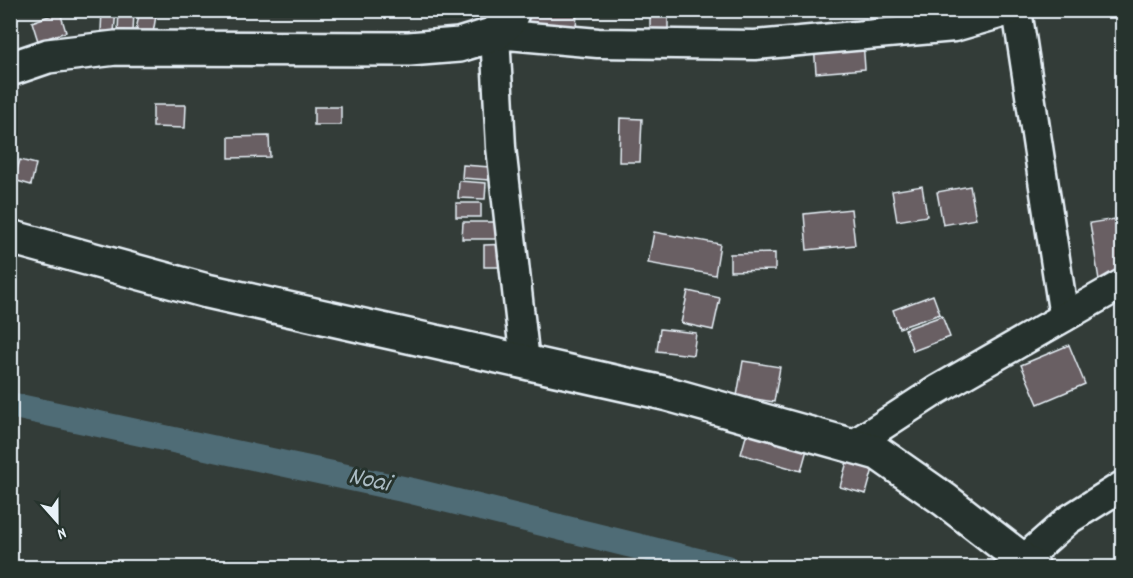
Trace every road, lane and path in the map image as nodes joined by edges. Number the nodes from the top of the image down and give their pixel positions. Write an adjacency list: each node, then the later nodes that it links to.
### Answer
1 (1015, 10): 2 (street); 6 (street)
2 (504, 22): 3 (street); 7 (street)
3 (10, 69)
4 (10, 237): 7 (street)
5 (1122, 284): 6 (street)
6 (1064, 317): 8 (street)
7 (525, 362): 8 (street)
8 (851, 446): 10 (street)
9 (1122, 486): 10 (street)
10 (1023, 565)

